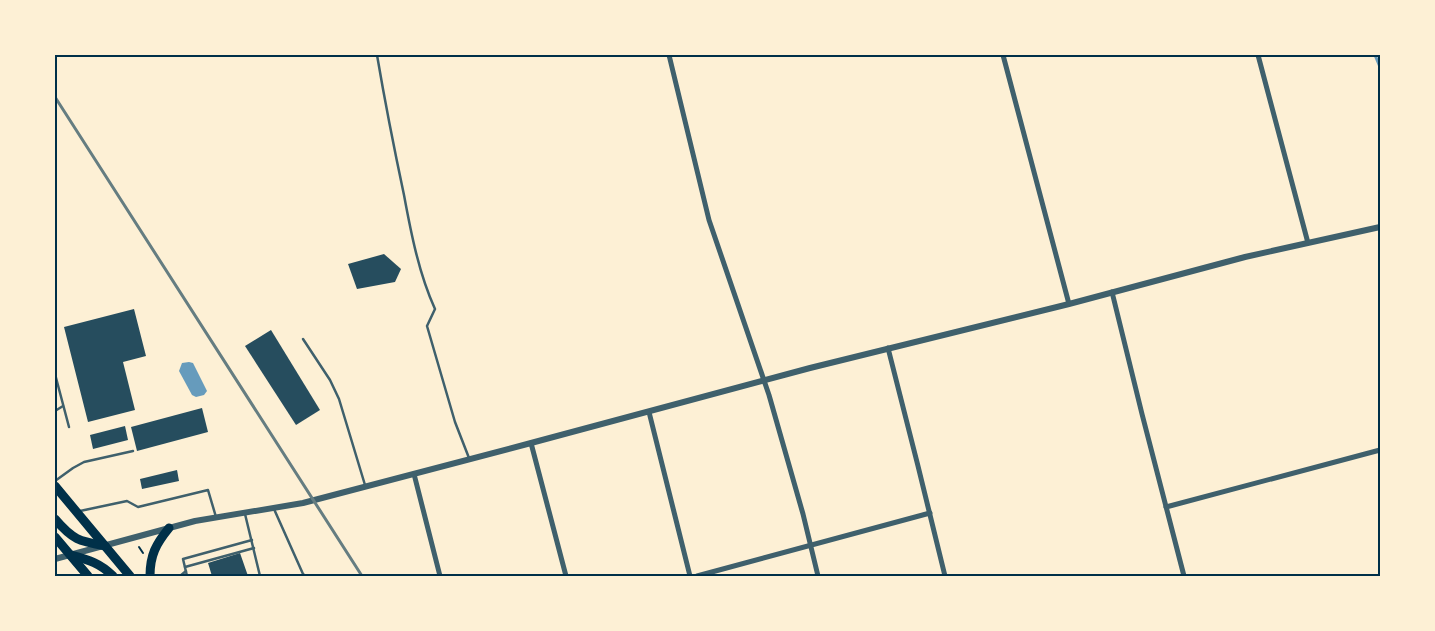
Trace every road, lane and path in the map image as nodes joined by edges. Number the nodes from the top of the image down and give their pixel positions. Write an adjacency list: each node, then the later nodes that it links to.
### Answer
1 (377, 55): 20 (lane)
2 (669, 55): 12 (street)
3 (1003, 55): 8 (street)
4 (1258, 55): 6 (street)
5 (1380, 227): 6 (street)
6 (1308, 243): 7 (street)
7 (1112, 292): 8 (street); 25 (street)
8 (1069, 304): 10 (street)
9 (303, 339): 24 (lane)
10 (888, 348): 12 (street); 29 (street)
11 (55, 374): 13 (lane)
12 (764, 380): 15 (street); 36 (street)
13 (63, 406): 14 (lane); 16 (lane)
14 (55, 411)
15 (649, 412): 17 (street); 53 (street)
16 (69, 427)
17 (531, 443): 20 (street); 52 (street)
18 (1380, 450): 25 (street)
19 (133, 451): 22 (lane)
20 (469, 460): 21 (street)
21 (414, 474): 24 (street); 51 (street)
22 (55, 482)
23 (55, 486): 27 (highway)
24 (366, 487): 26 (street)
25 (1166, 507): 57 (street)
26 (274, 508): 28 (street); 43 (lane)
27 (76, 512): 30 (lane); 35 (highway)
28 (245, 513): 30 (street); 34 (lane)
29 (930, 513): 36 (street); 56 (street)
30 (216, 517): 32 (street)
31 (55, 519): 35 (highway)
32 (169, 528): 35 (street); 47 (highway)
33 (55, 537): 39 (highway)
34 (252, 540): 38 (lane); 42 (lane)
35 (105, 546): 39 (street); 46 (highway)
36 (810, 546): 54 (street); 55 (street)
37 (139, 547): 40 (path)
38 (254, 548): 42 (lane); 50 (lane)
39 (71, 555): 41 (street); 44 (highway); 45 (highway)
40 (138, 556)
41 (55, 559)
42 (185, 569): 48 (lane); 49 (lane)
43 (304, 575)
44 (88, 576)
45 (113, 576)
46 (130, 576)
47 (150, 576)
48 (180, 576)
49 (187, 576)
50 (260, 576)
51 (440, 576)
52 (566, 576)
53 (690, 576)
54 (697, 576)
55 (818, 576)
56 (945, 576)
57 (1184, 576)

